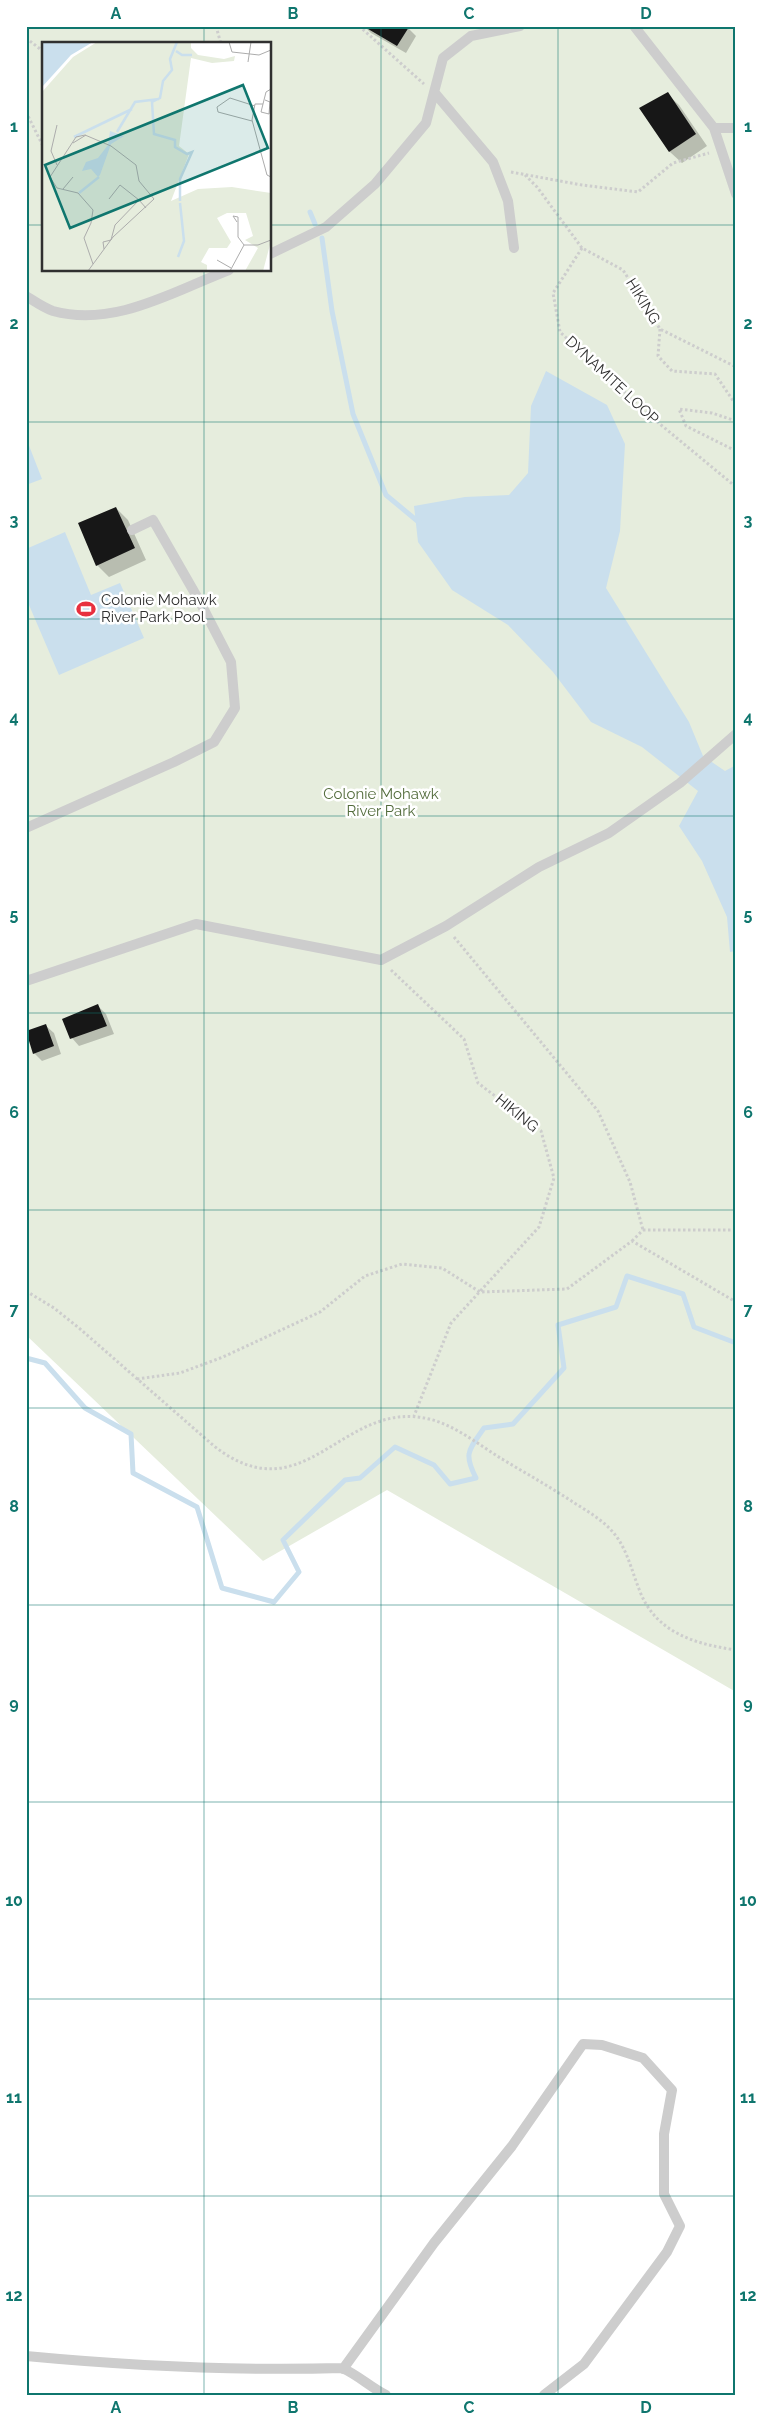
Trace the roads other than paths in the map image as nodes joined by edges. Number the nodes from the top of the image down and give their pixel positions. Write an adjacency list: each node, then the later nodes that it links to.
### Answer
1 (520, 26): 3 (lane)
2 (634, 26): 4 (lane)
3 (434, 92): 7 (lane); 8 (lane)
4 (714, 128): 5 (lane); 6 (lane)
5 (736, 128)
6 (736, 194)
7 (514, 248)
8 (271, 254)
9 (226, 271): 10 (lane)
10 (26, 296)
11 (132, 530): 13 (lane)
12 (736, 734): 14 (lane)
13 (26, 828)
14 (26, 981)
15 (26, 2356): 16 (lane)
16 (343, 2369): 17 (lane); 18 (lane)
17 (386, 2395)
18 (544, 2395)

